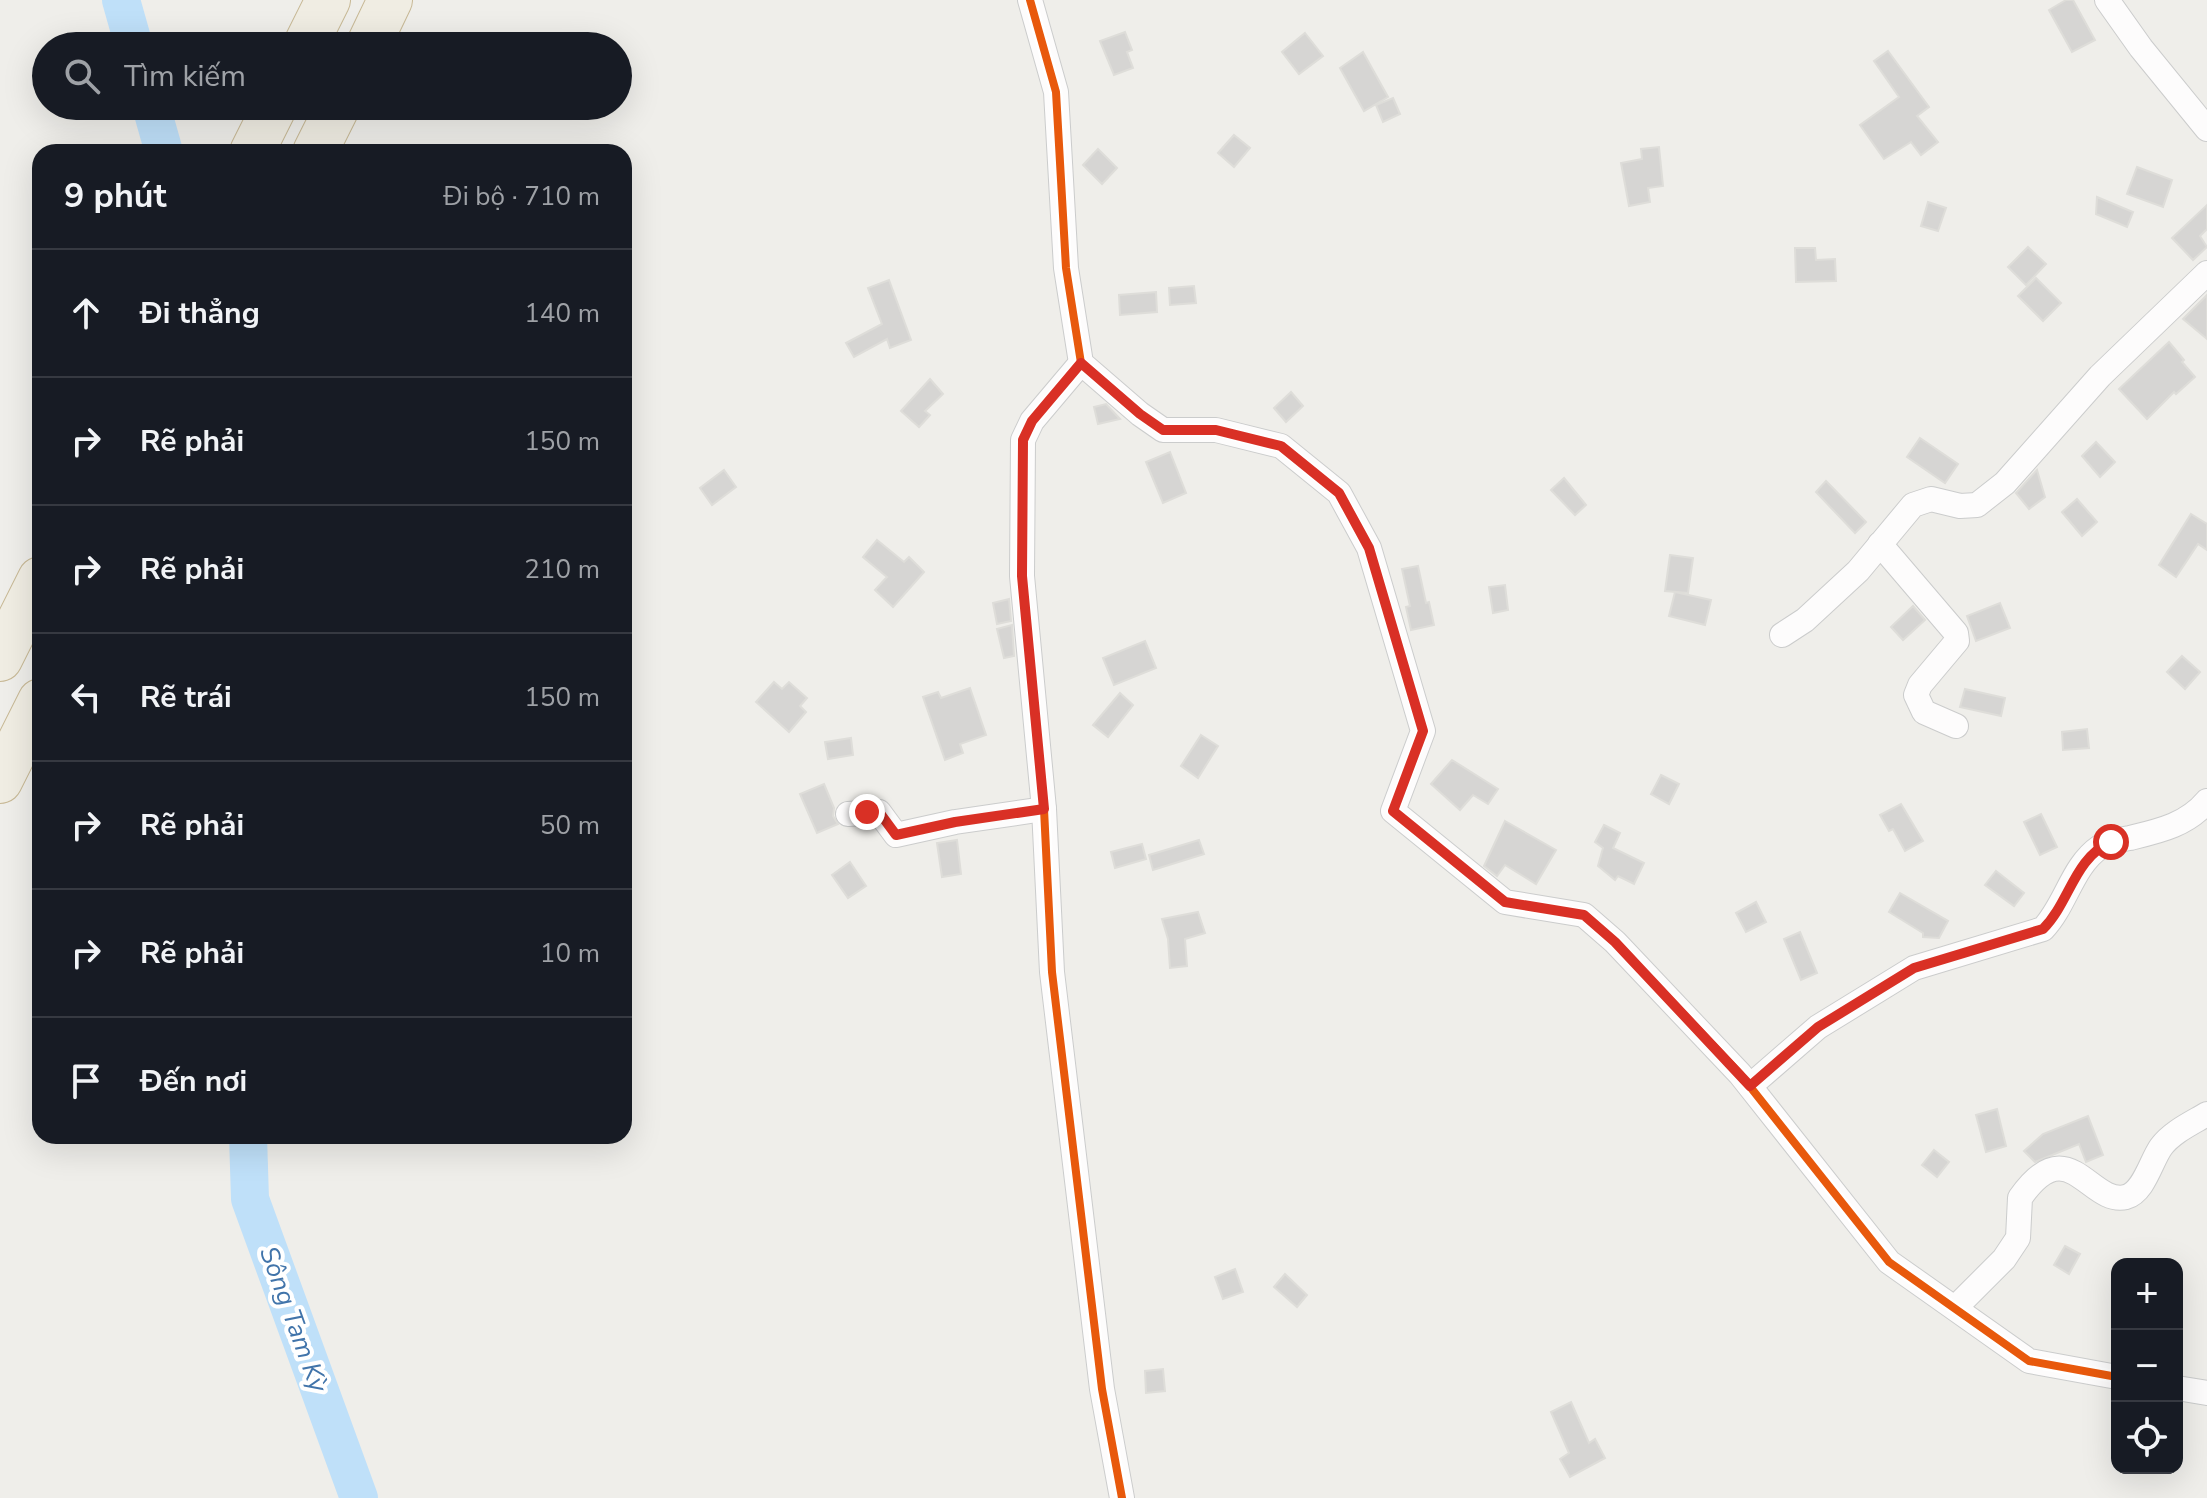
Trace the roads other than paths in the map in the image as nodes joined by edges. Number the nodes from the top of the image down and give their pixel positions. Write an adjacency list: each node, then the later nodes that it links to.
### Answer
1 (328, 0): 5 (highway)
2 (390, 0): 6 (highway)
3 (1030, 0): 13 (street)
4 (2107, 0): 9 (street)
5 (312, 32)
6 (375, 32)
7 (268, 120): 10 (highway)
8 (331, 120): 11 (highway)
9 (2207, 129)
10 (256, 144)
11 (319, 144)
12 (2207, 273): 14 (street)
13 (1081, 363): 22 (street); 24 (street)
14 (1880, 544): 16 (street); 19 (street)
15 (32, 595): 17 (highway)
16 (1782, 635)
17 (0, 659)
18 (32, 717): 20 (highway)
19 (1956, 726)
20 (0, 781)
21 (2207, 801): 24 (street)
22 (1044, 809): 23 (street); 30 (street)
23 (848, 814)
24 (1750, 1086): 26 (street)
25 (2207, 1114): 26 (street)
26 (1955, 1308): 27 (street)
27 (2111, 1376)
28 (2183, 1389): 29 (street)
29 (2207, 1393)
30 (1122, 1498)

